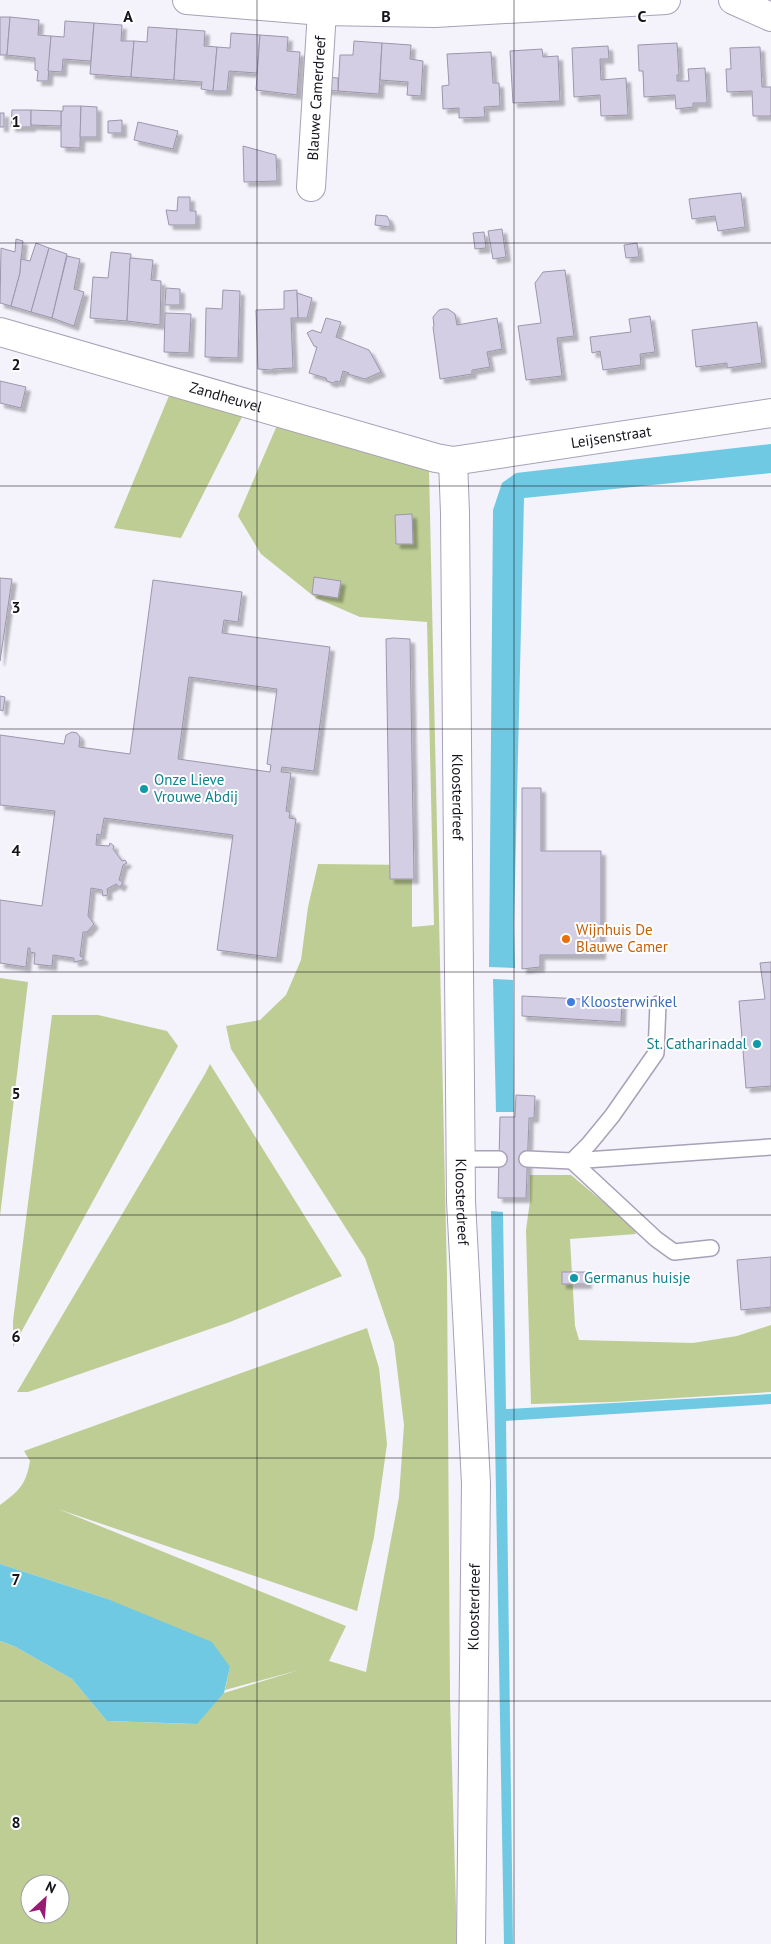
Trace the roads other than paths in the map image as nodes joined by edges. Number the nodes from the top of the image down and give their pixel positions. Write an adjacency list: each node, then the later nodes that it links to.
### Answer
1 (187, 0): 6 (street)
2 (651, 0): 3 (street); 5 (street)
3 (666, 0)
4 (733, 0): 7 (street)
5 (397, 6): 6 (street)
6 (322, 11): 8 (street, Blauwe Camerdreef)
7 (771, 17)
8 (311, 187)
9 (0, 332): 11 (street, Zandheuvel)
10 (771, 413): 11 (street, Leijsenstraat)
11 (453, 461): 14 (street, Kloosterdreef)
12 (658, 1004): 17 (lane)
13 (771, 1147): 17 (lane)
14 (460, 1159): 15 (lane); 19 (street, Kloosterdreef)
15 (499, 1159)
16 (527, 1159): 17 (lane)
17 (572, 1161): 18 (lane)
18 (711, 1248)
19 (471, 1944)

